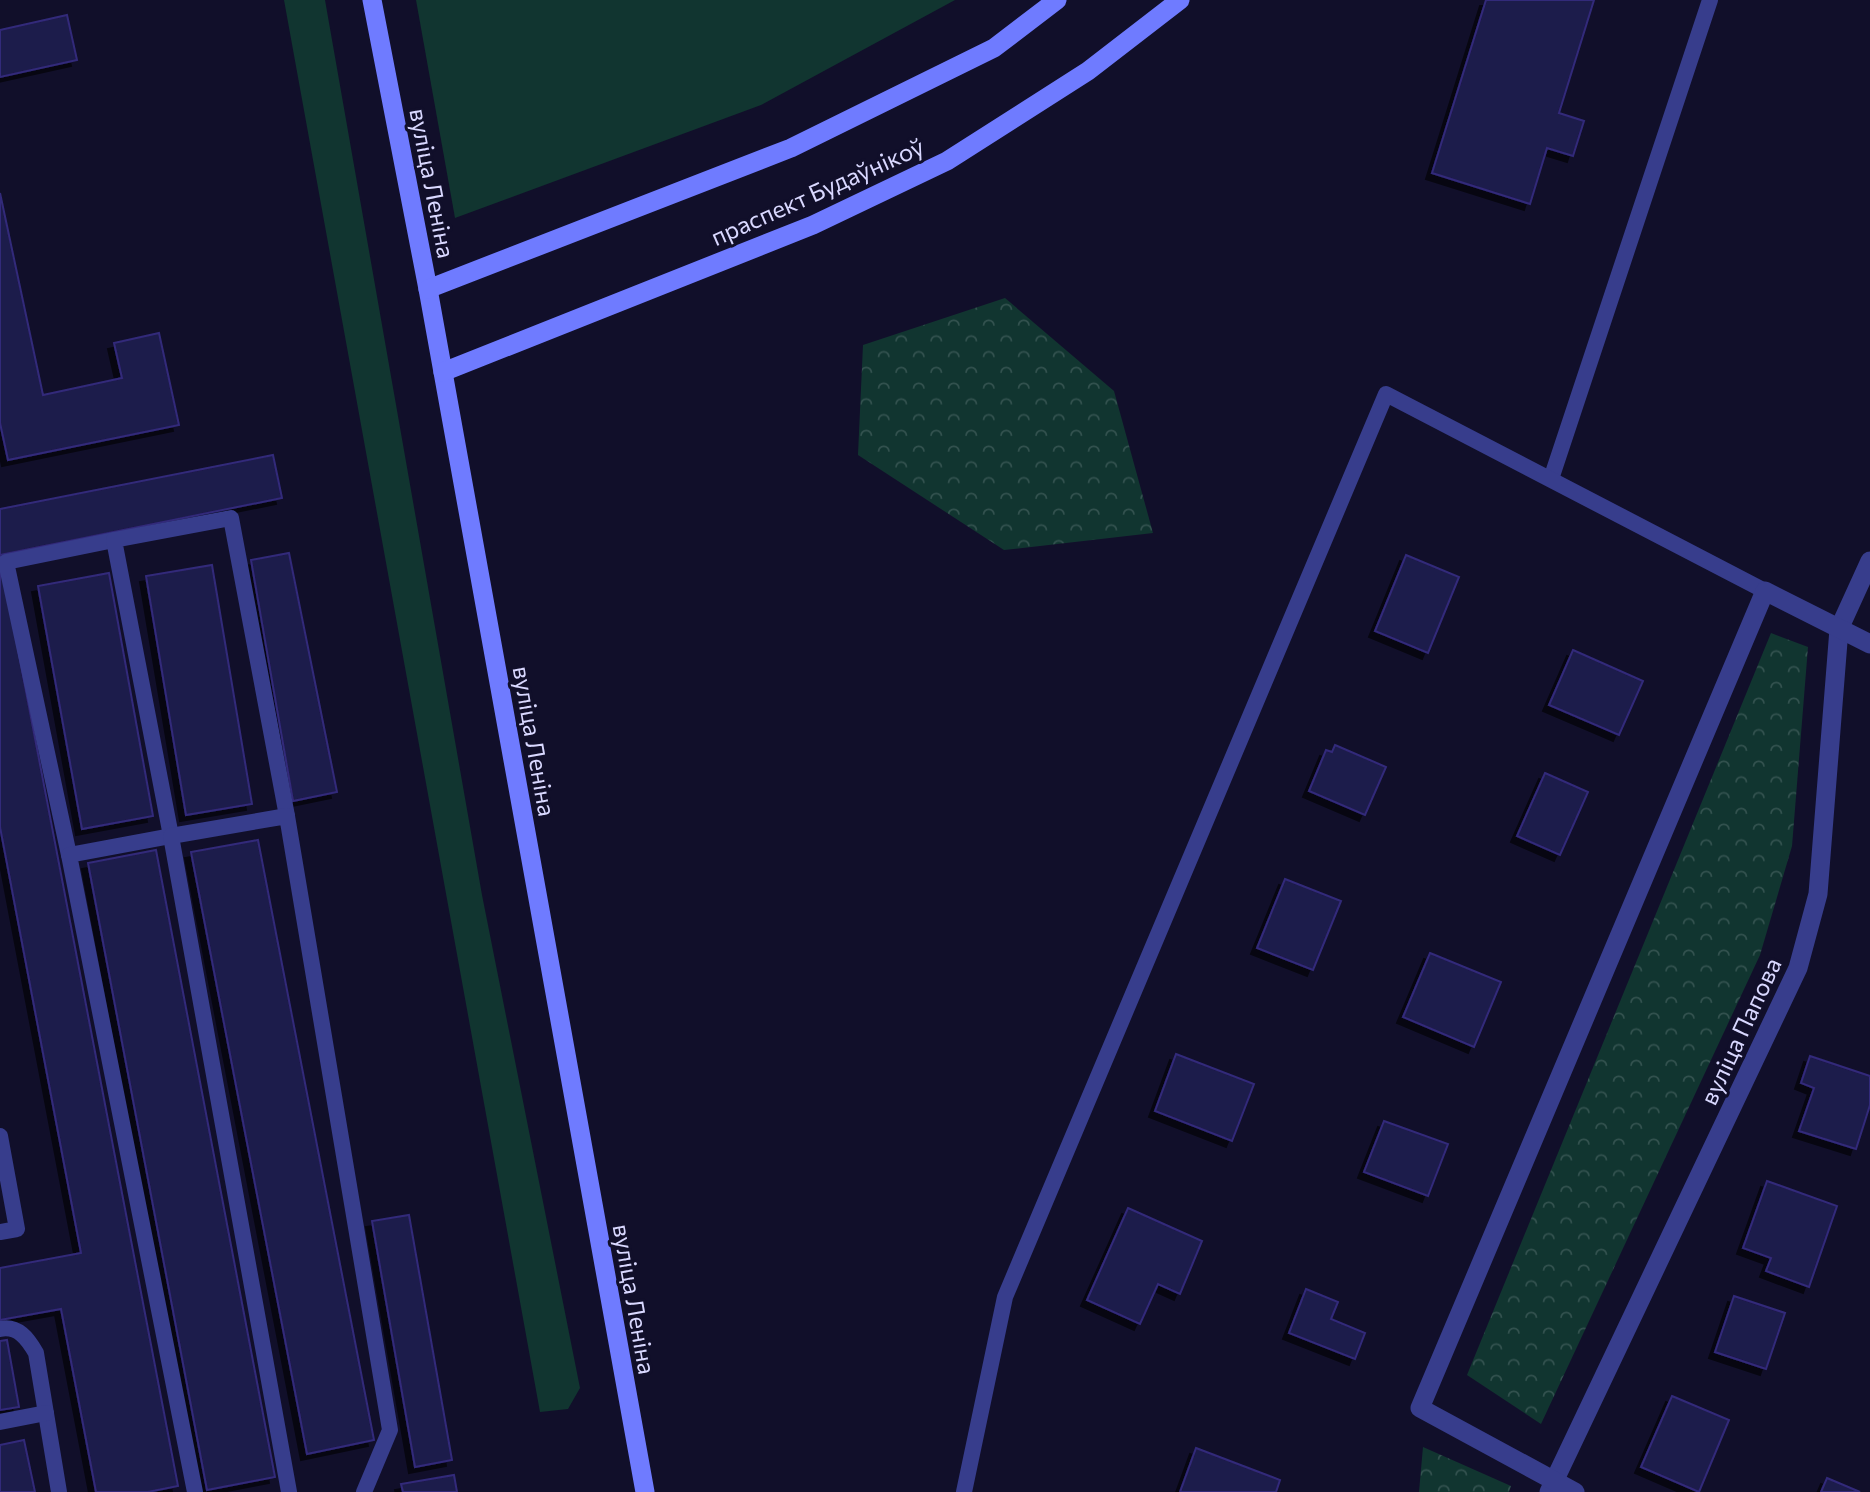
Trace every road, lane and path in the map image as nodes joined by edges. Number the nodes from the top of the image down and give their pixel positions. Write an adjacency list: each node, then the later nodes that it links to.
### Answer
1 (372, 0): 5 (main road, вуліца Леніна)
2 (1057, 0): 5 (main road, праспект Будаўнікоў)
3 (1180, 0): 6 (main road, праспект Будаўнікоў)
4 (1710, 0): 7 (lane)
5 (428, 289): 6 (main road, вуліца Леніна)
6 (443, 372): 26 (main road, вуліца Леніна)
7 (1551, 479): 10 (lane); 27 (lane)
8 (114, 540): 13 (lane); 14 (lane); 15 (lane)
9 (1870, 561): 11 (street, вуліца Папова)
10 (1765, 591): 11 (street); 21 (street)
11 (1839, 629): 12 (street); 21 (street, вуліца Папова)
12 (1870, 644)
13 (287, 816): 14 (lane); 25 (lane)
14 (171, 835): 15 (lane); 24 (lane)
15 (69, 855): 23 (lane)
16 (0, 1136): 17 (lane)
17 (0, 1232)
18 (0, 1328): 19 (lane)
19 (46, 1413): 20 (lane); 22 (lane)
20 (0, 1422)
21 (1551, 1487): 28 (street)
22 (59, 1492)
23 (195, 1492)
24 (289, 1492)
25 (364, 1492)
26 (645, 1492)
27 (964, 1492)
28 (1575, 1492)

